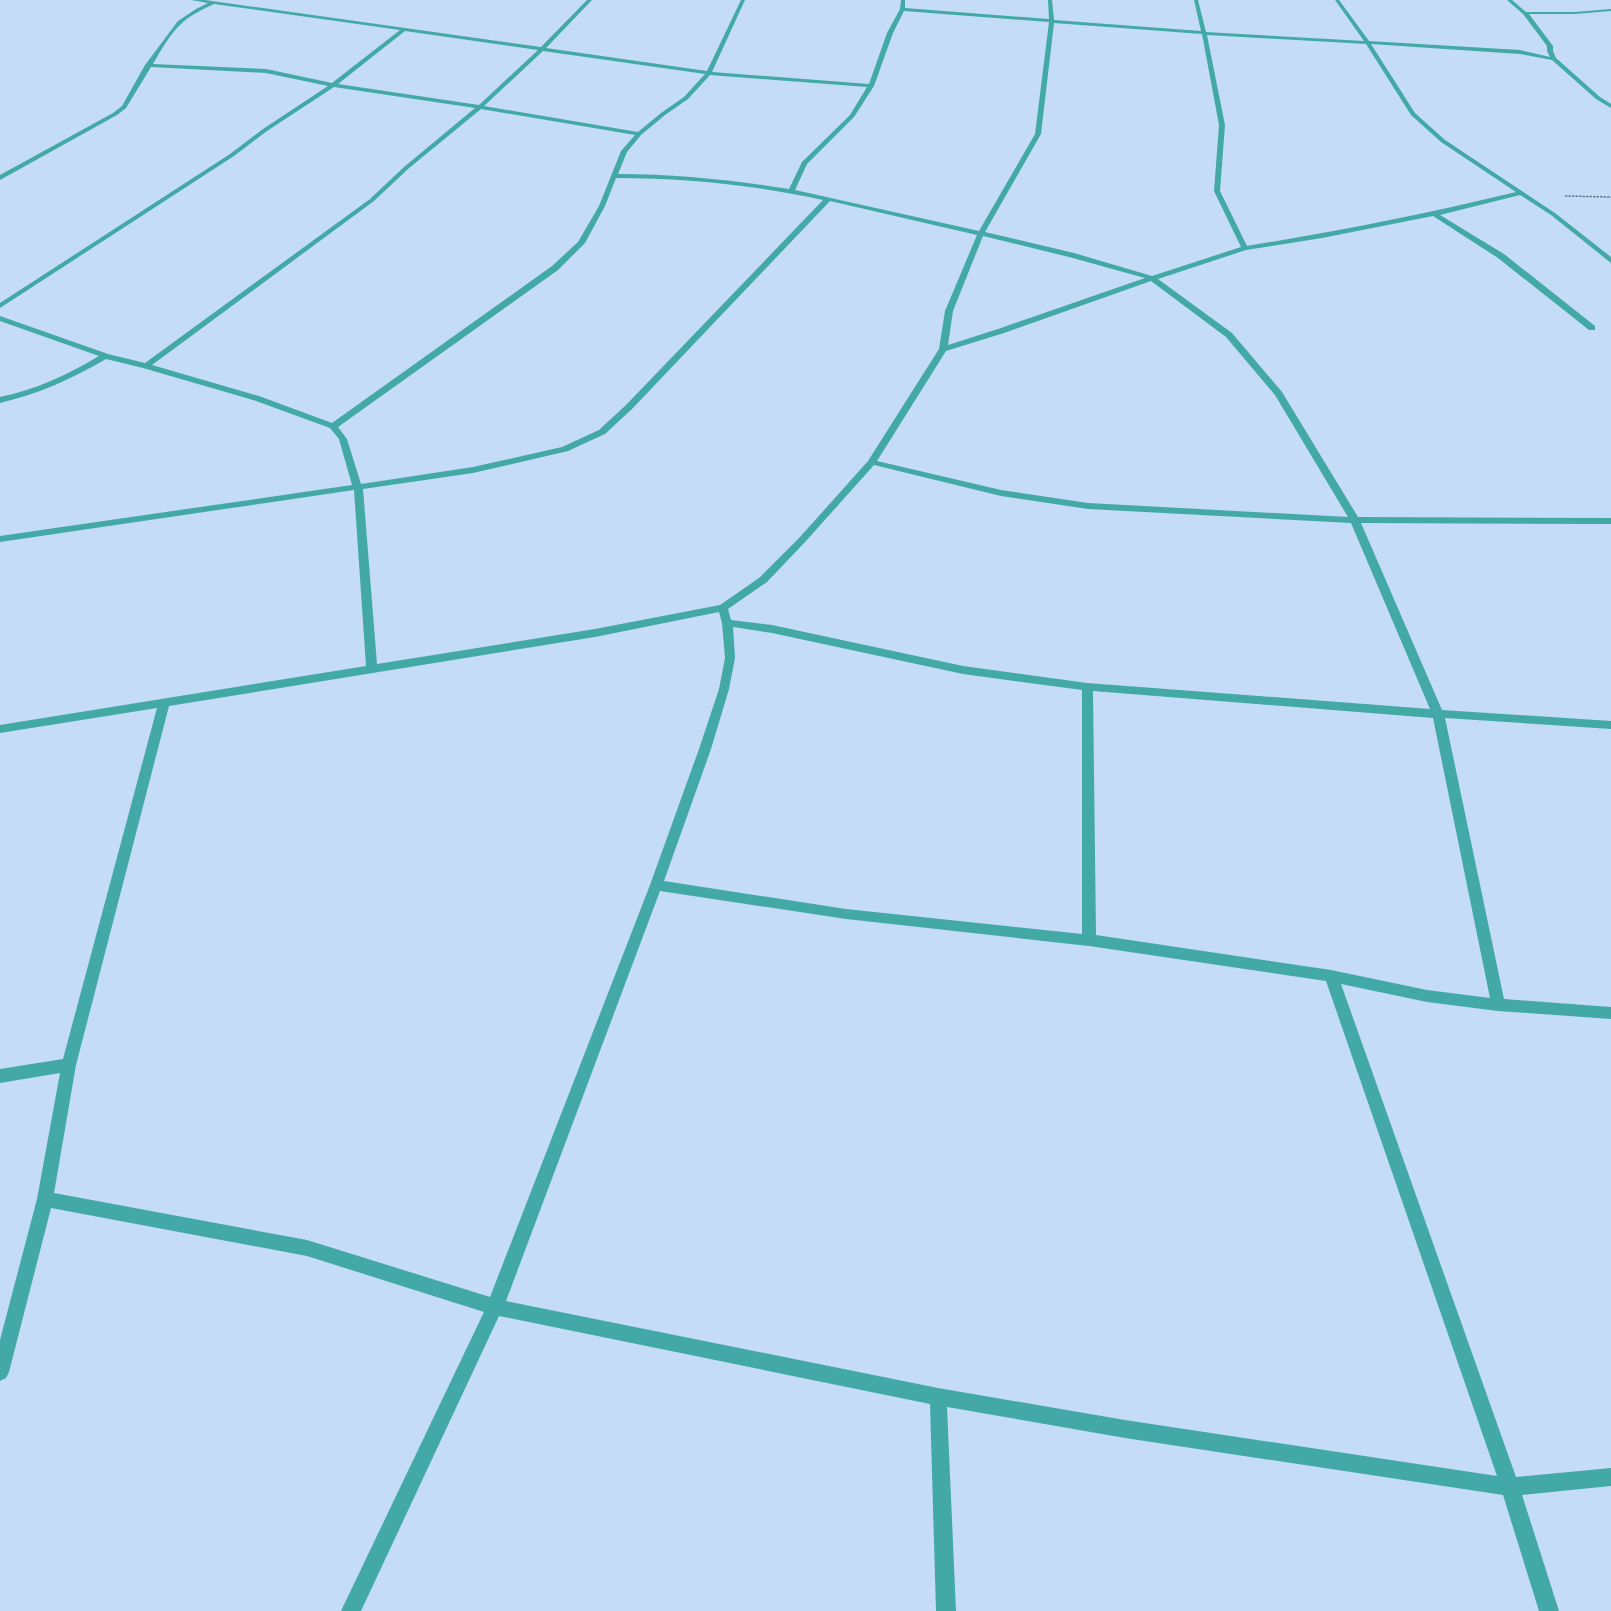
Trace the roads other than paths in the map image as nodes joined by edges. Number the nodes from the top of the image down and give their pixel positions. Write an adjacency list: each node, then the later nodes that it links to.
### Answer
1 (193, 0): 9 (street)
2 (590, 0): 17 (street)
3 (743, 0): 20 (street)
4 (903, 0): 10 (street)
5 (1050, 0): 13 (street)
6 (1196, 0): 15 (street)
7 (1337, 0): 16 (street)
8 (1509, 0): 12 (street)
9 (213, 3): 14 (street); 19 (street)
10 (902, 9): 13 (street); 22 (street)
11 (1611, 10): 12 (street)
12 (1525, 13): 18 (street)
13 (1052, 22): 15 (street); 34 (street)
14 (404, 29): 17 (street); 21 (street)
15 (1204, 33): 16 (street); 35 (street)
16 (1368, 43): 18 (street); 31 (street)
17 (542, 49): 20 (street); 24 (street)
18 (1554, 59): 23 (street)
19 (148, 65): 21 (street); 27 (street)
20 (709, 73): 22 (street); 25 (street)
21 (333, 85): 24 (street); 38 (street)
22 (871, 86): 30 (street)
23 (1611, 106)
24 (480, 107): 25 (street); 43 (street)
25 (639, 134): 28 (street)
26 (0, 168): 27 (street)
27 (14, 170): 29 (street)
28 (615, 176): 30 (street); 45 (street)
29 (0, 178)
30 (791, 191): 32 (street)
31 (1520, 193): 33 (street); 36 (street)
32 (828, 199): 34 (street); 47 (street)
33 (1434, 214): 35 (street); 40 (street)
34 (981, 233): 37 (street); 41 (street)
35 (1245, 248): 37 (street)
36 (1611, 261)
37 (1152, 278): 41 (street); 48 (street)
38 (0, 306)
39 (0, 318): 42 (street)
40 (1592, 328)
41 (943, 348): 46 (street)
42 (105, 356): 43 (street); 44 (street)
43 (146, 366): 45 (street)
44 (0, 400)
45 (333, 426): 47 (street)
46 (872, 462): 48 (street); 51 (street)
47 (358, 488): 50 (street); 53 (street)
48 (1355, 520): 49 (street); 56 (street)
49 (1611, 521)
50 (0, 539)
51 (722, 608): 52 (street); 53 (street)
52 (727, 623): 54 (street); 59 (street)
53 (372, 668): 55 (street)
54 (1087, 687): 56 (street); 60 (street)
55 (164, 702): 58 (street); 64 (street)
56 (1438, 714): 57 (street); 62 (street)
57 (1611, 725)
58 (0, 729)
59 (656, 885): 60 (street); 67 (street)
60 (1089, 940): 61 (street)
61 (1331, 976): 62 (street); 71 (street)
62 (1498, 1005): 63 (street)
63 (1611, 1013)
64 (69, 1065): 65 (street); 66 (street)
65 (0, 1076)
66 (45, 1199): 67 (street); 68 (street)
67 (494, 1307): 69 (street); 72 (street)
68 (0, 1372)
69 (938, 1397): 71 (street); 73 (street)
70 (1611, 1477): 71 (street)
71 (1510, 1487): 74 (street)
72 (351, 1611)
73 (946, 1611)
74 (1549, 1611)

